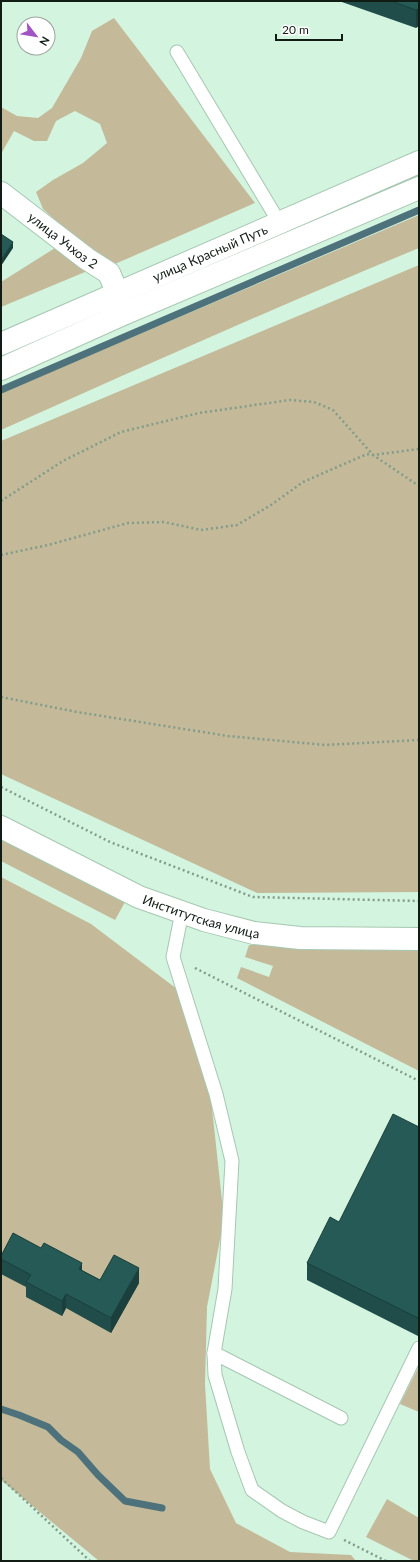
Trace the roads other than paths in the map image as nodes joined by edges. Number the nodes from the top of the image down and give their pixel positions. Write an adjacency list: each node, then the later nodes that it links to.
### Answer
1 (177, 52): 5 (lane)
2 (419, 162): 5 (main road, улица Красный Путь)
3 (419, 188): 8 (main road, улица Красный Путь)
4 (1, 193): 6 (main road, улица Учхоз 2)
5 (279, 222): 6 (main road, улица Красный Путь)
6 (117, 292): 7 (main road, улица Красный Путь)
7 (1, 344)
8 (1, 369)
9 (1, 827): 10 (main road, Институтская улица)
10 (182, 912): 11 (main road, Институтская улица); 13 (lane)
11 (419, 939)
12 (419, 1348): 13 (lane)
13 (214, 1353): 14 (lane)
14 (341, 1418)

